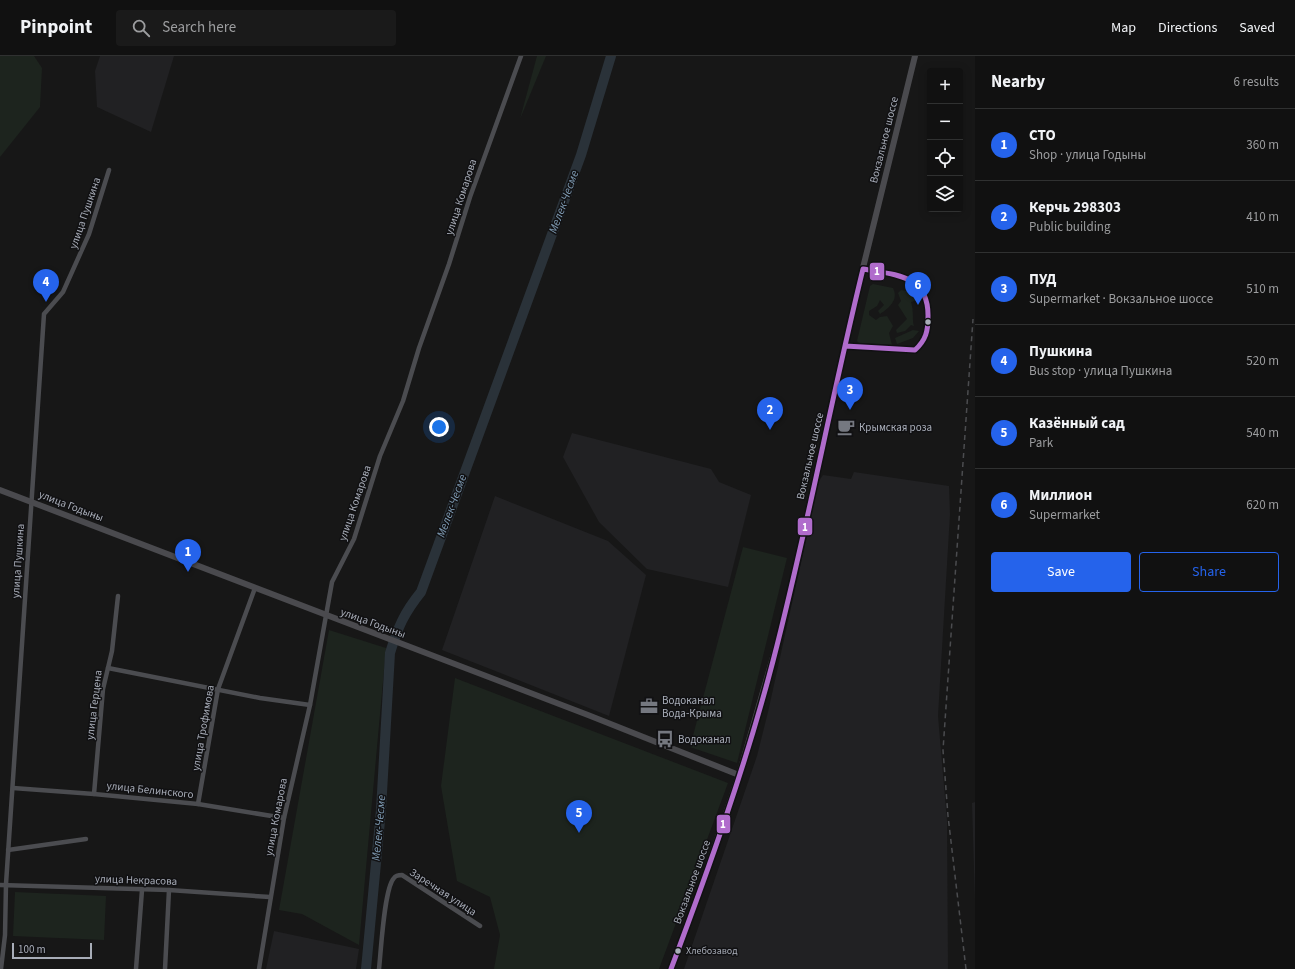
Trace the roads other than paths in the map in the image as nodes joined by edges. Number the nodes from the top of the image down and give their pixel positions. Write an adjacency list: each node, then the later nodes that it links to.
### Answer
1 (520, 56): 10 (street, улица Комарова)
2 (915, 56): 4 (main road, Вокзальное шоссе)
3 (109, 170): 7 (street, улица Пушкина)
4 (863, 269): 5 (main road, Вокзальное шоссе); 5 (street)
5 (845, 346): 14 (main road, Вокзальное шоссе)
6 (0, 490): 7 (main road, улица Годыны)
7 (31, 501): 8 (main road, улица Годыны); 15 (street, улица Пушкина)
8 (255, 588): 10 (main road, улица Годыны); 12 (street, улица Трофимова)
9 (118, 596): 11 (street, улица Герцена)
10 (327, 616): 13 (street, улица Комарова); 14 (main road, улица Годыны)
11 (108, 668): 12 (street); 16 (street, улица Герцена)
12 (218, 689): 13 (street); 17 (street, улица Трофимова)
13 (310, 705): 18 (street, улица Комарова)
14 (739, 775): 32 (main road, Вокзальное шоссе)
15 (13, 788): 16 (street, улица Белинского); 20 (street, улица Пушкина)
16 (94, 794): 17 (street, улица Белинского)
17 (198, 804): 18 (street, улица Белинского)
18 (284, 818): 25 (street, улица Комарова)
19 (86, 839): 20 (street)
20 (8, 850): 22 (street, улица Пушкина)
21 (0, 884): 22 (street, улица Некрасова)
22 (6, 884): 23 (street, улица Некрасова); 27 (street, улица Пушкина)
23 (142, 890): 24 (street, улица Некрасова); 28 (street)
24 (169, 890): 25 (street, улица Некрасова); 29 (street)
25 (270, 897): 30 (street, улица Комарова)
26 (480, 926): 31 (street, Заречная улица)
27 (0, 969)
28 (136, 969)
29 (165, 969)
30 (258, 969)
31 (379, 969)
32 (670, 969)

